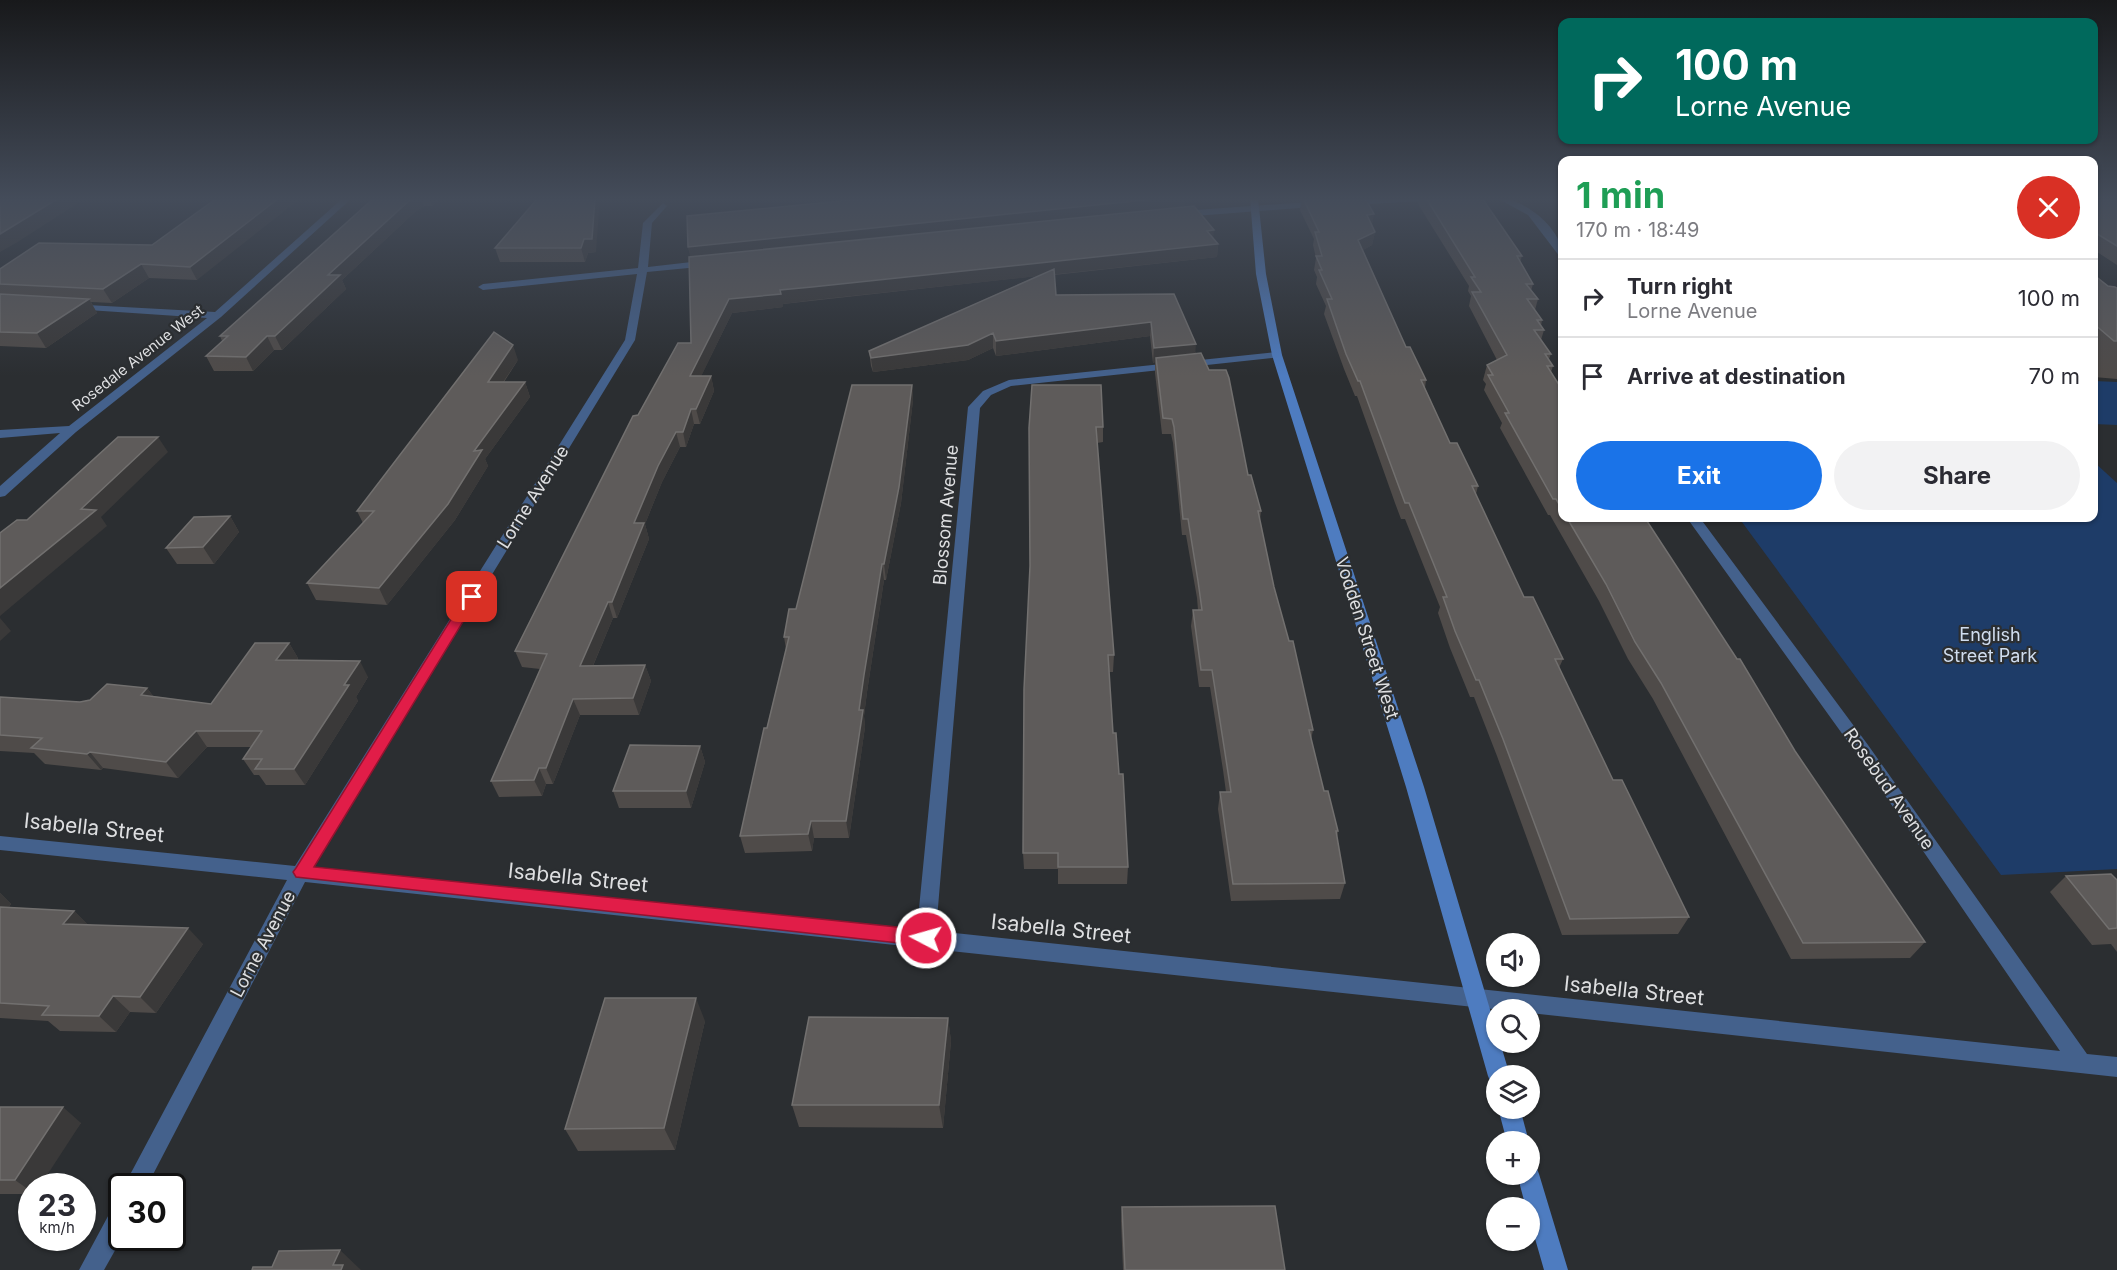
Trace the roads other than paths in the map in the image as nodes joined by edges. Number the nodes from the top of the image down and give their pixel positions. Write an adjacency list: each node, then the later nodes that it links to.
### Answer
1 (282, 257): 8 (street, Rosedale Avenue West)
2 (644, 257): 5 (street, Lorne Avenue)
3 (1259, 257): 9 (street, Vodden Street West)
4 (725, 261): 5 (street)
5 (643, 270): 6 (street); 15 (street, Lorne Avenue)
6 (483, 287)
7 (57, 305): 8 (street)
8 (217, 315): 10 (street, Rosedale Avenue West)
9 (1277, 355): 16 (street, Blossom Avenue); 17 (street, Vodden Street West)
10 (72, 429): 11 (street); 12 (street, Rosedale Avenue West)
11 (0, 434)
12 (0, 493)
13 (1697, 522): 18 (street, Rosebud Avenue)
14 (0, 843): 15 (street, Isabella Street)
15 (302, 872): 16 (street, Isabella Street); 21 (street, Lorne Avenue)
16 (926, 938): 17 (street, Isabella Street)
17 (1477, 999): 18 (street, Isabella Street); 19 (street, Vodden Street West)
18 (2081, 1063): 20 (street, Isabella Street)
19 (1496, 1065)
20 (2117, 1067)
21 (142, 1173)
22 (1531, 1185): 25 (street)
23 (108, 1239): 24 (street)
24 (91, 1270)
25 (1556, 1270)

